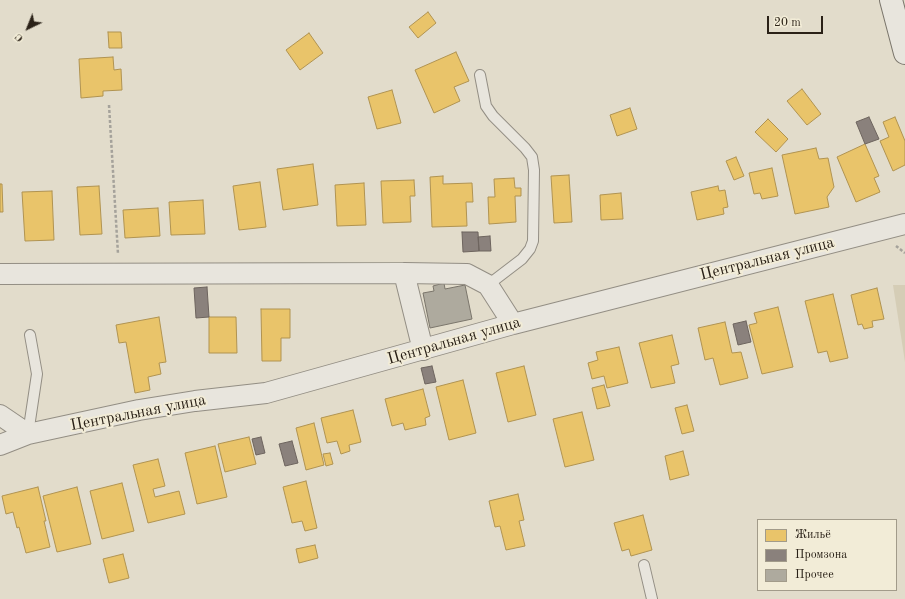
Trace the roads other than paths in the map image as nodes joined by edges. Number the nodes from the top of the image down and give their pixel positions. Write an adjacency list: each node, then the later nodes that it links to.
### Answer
1 (891, 0): 2 (main road)
2 (905, 53)
3 (480, 75): 7 (lane)
4 (905, 224): 8 (street, Центральная улица)
5 (404, 273): 6 (street); 7 (street); 10 (street)
6 (0, 274)
7 (488, 286): 8 (street)
8 (513, 324): 10 (street, Центральная улица)
9 (30, 335): 12 (lane)
10 (423, 350): 12 (street, Центральная улица)
11 (0, 415): 12 (street)
12 (28, 434): 13 (street, Центральная улица)
13 (0, 445)
14 (644, 565): 15 (lane)
15 (652, 599)

